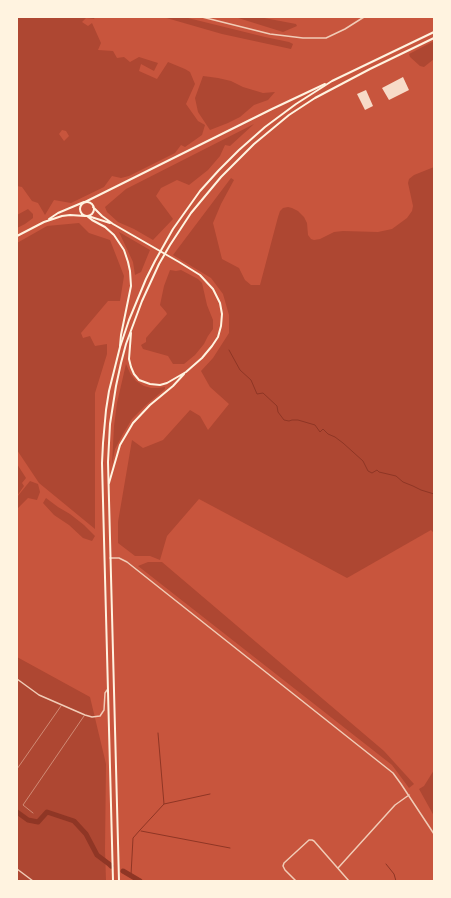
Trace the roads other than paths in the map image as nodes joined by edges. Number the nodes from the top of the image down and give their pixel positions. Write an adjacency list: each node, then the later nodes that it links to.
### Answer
1 (202, 17): 2 (street)
2 (364, 17)
3 (434, 32): 5 (main road)
4 (434, 38): 12 (main road)
5 (332, 81): 6 (main road); 13 (main road)
6 (84, 202): 7 (main road); 8 (main road); 9 (main road)
7 (93, 207): 8 (main road); 10 (main road)
8 (87, 216): 9 (main road); 10 (main road); 13 (main road)
9 (44, 222): 11 (main road)
10 (112, 224): 14 (main road)
11 (17, 236)
12 (130, 333): 14 (main road); 15 (main road)
13 (120, 347): 18 (main road)
14 (186, 372): 15 (main road)
15 (108, 486): 16 (main road)
16 (110, 558): 22 (street); 29 (main road)
17 (17, 679): 19 (street)
18 (108, 690): 20 (street); 28 (main road)
19 (61, 705): 20 (street); 21 (lane)
20 (85, 715): 23 (lane)
21 (17, 769)
22 (409, 795): 24 (street); 25 (street)
23 (34, 813)
24 (434, 834)
25 (338, 868): 30 (street); 31 (street)
26 (17, 869): 27 (street)
27 (34, 881)
28 (113, 881)
29 (119, 881)
30 (296, 881)
31 (349, 881)

